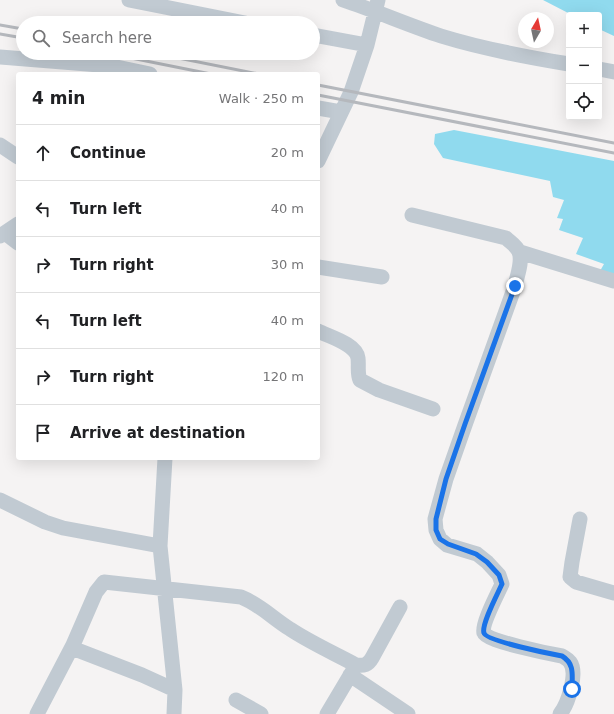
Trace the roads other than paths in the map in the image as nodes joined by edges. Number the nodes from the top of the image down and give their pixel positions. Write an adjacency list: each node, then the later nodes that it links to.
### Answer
1 (129, 0): 4 (street)
2 (343, 0): 3 (street)
3 (377, 5): 6 (street); 10 (street)
4 (210, 16)
5 (320, 36): 6 (street)
6 (367, 45): 15 (street)
7 (0, 57): 8 (street)
8 (16, 58)
9 (37, 60): 12 (street)
10 (566, 64)
11 (602, 70): 13 (street)
12 (138, 72)
13 (614, 72)
14 (320, 108): 15 (street)
15 (341, 112): 18 (street)
16 (0, 145): 17 (street)
17 (16, 155)
18 (320, 157)
19 (412, 216): 22 (street)
20 (8, 231): 21 (street)
21 (16, 241)
22 (520, 252): 25 (street); 44 (street)
23 (320, 267): 24 (street)
24 (382, 277)
25 (614, 280)
26 (320, 332): 27 (street)
27 (434, 409)
28 (165, 460): 31 (street)
29 (0, 500): 31 (street)
30 (580, 520): 33 (street)
31 (160, 546): 32 (street)
32 (164, 588): 35 (street); 36 (street); 37 (street)
33 (614, 593)
34 (400, 607): 36 (street)
35 (72, 648): 37 (street); 39 (street)
36 (353, 670): 42 (street); 43 (street)
37 (175, 690): 40 (street)
38 (236, 700): 41 (street)
39 (37, 714)
40 (174, 714)
41 (261, 714)
42 (327, 714)
43 (408, 714)
44 (560, 714)

